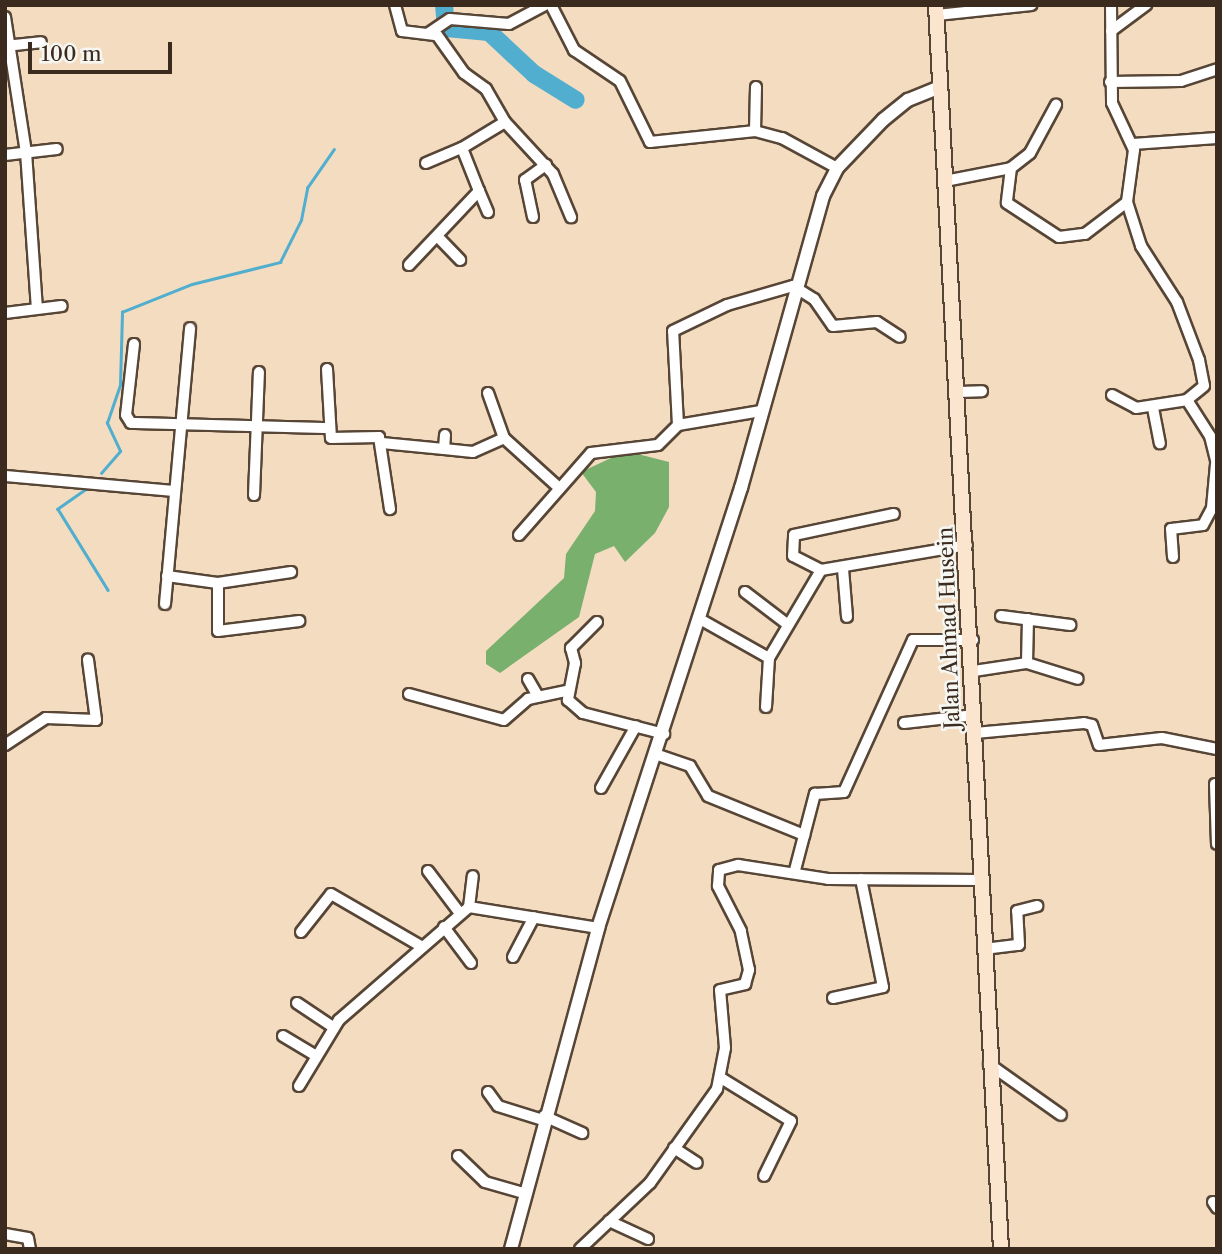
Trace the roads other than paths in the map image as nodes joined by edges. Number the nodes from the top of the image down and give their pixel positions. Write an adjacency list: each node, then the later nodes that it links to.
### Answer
1 (395, 5): 9 (street)
2 (544, 5): 9 (street)
3 (551, 5): 21 (street)
4 (1031, 5): 7 (street)
5 (1111, 5): 10 (street)
6 (1146, 5): 10 (street)
7 (937, 10): 16 (main road, Jalan Ahmad Husein)
8 (5, 17): 12 (street)
9 (432, 29): 20 (street)
10 (1111, 31): 14 (street)
11 (41, 42): 12 (street)
12 (8, 45): 17 (street)
13 (1217, 69): 14 (street)
14 (1110, 82): 23 (street)
15 (756, 87): 21 (street)
16 (941, 87): 30 (street); 32 (main road, Jalan Ahmad Husein)
17 (19, 100): 18 (street); 26 (street)
18 (5, 102)
19 (1056, 105): 31 (street)
20 (505, 121): 24 (street); 29 (street)
21 (755, 131): 30 (street)
22 (1217, 138): 23 (street)
23 (1133, 144): 34 (street)
24 (462, 148): 28 (street); 33 (street)
25 (57, 149): 26 (street)
26 (26, 152): 27 (street); 43 (street)
27 (5, 155)
28 (426, 163)
29 (546, 165): 36 (street); 37 (street)
30 (837, 168): 41 (street)
31 (1011, 168): 32 (street); 34 (street)
32 (945, 181): 50 (main road, Jalan Ahmad Husein)
33 (479, 191): 35 (street); 38 (street)
34 (1127, 202): 54 (street)
35 (488, 212)
36 (533, 217)
37 (571, 217)
38 (438, 237): 39 (street); 40 (street)
39 (460, 260)
40 (409, 265)
41 (793, 286): 46 (street); 56 (street); 57 (street)
42 (62, 306): 43 (street)
43 (37, 308): 44 (street)
44 (5, 313)
45 (190, 328): 58 (street)
46 (900, 337)
47 (134, 344): 58 (street)
48 (327, 369): 59 (street)
49 (259, 372): 60 (street)
50 (959, 391): 51 (street); 75 (main road, Jalan Ahmad Husein)
51 (982, 391)
52 (488, 393): 63 (street)
53 (1112, 395): 55 (street)
54 (1188, 400): 55 (street); 61 (street)
55 (1153, 408): 65 (street)
56 (761, 411): 57 (street); 86 (street)
57 (678, 425): 69 (street)
58 (181, 427): 60 (street); 70 (street)
59 (328, 428): 60 (street); 64 (street)
60 (261, 431): 71 (street)
61 (1213, 435): 67 (street)
62 (445, 436): 66 (street)
63 (504, 438): 66 (street); 69 (street)
64 (382, 443): 66 (street); 72 (street)
65 (1160, 443)
66 (444, 449)
67 (1216, 464): 76 (street)
68 (5, 476): 70 (street)
69 (556, 485): 74 (street)
70 (174, 491): 80 (street)
71 (254, 495)
72 (390, 509)
73 (894, 514): 78 (street)
74 (519, 535)
75 (967, 545): 77 (street); 92 (main road, Jalan Ahmad Husein)
76 (1173, 557)
77 (844, 569): 78 (street); 85 (street)
78 (821, 570): 90 (street)
79 (291, 572): 81 (street)
80 (167, 576): 81 (street); 83 (street)
81 (218, 583): 88 (street)
82 (745, 592): 90 (street)
83 (165, 604)
84 (1001, 616): 87 (street)
85 (846, 617)
86 (698, 618): 93 (street); 107 (street)
87 (1028, 619): 91 (street); 95 (street)
88 (299, 621)
89 (597, 622): 99 (street)
90 (787, 624): 93 (street)
91 (1070, 625)
92 (973, 640): 96 (main road, Jalan Ahmad Husein); 113 (street)
93 (769, 658): 102 (street)
94 (88, 660): 108 (street)
95 (1027, 663): 96 (street); 98 (street)
96 (974, 671): 103 (main road, Jalan Ahmad Husein)
97 (528, 679): 101 (street)
98 (1077, 679)
99 (565, 691): 101 (street); 105 (street)
100 (409, 694): 101 (street)
101 (538, 696)
102 (766, 707)
103 (975, 715): 104 (street); 106 (main road, Jalan Ahmad Husein)
104 (904, 723)
105 (636, 726): 107 (street); 112 (street)
106 (975, 733): 109 (street); 119 (main road, Jalan Ahmad Husein)
107 (664, 734): 110 (street)
108 (5, 745)
109 (1217, 749)
110 (658, 755): 113 (street); 124 (street)
111 (1216, 781): 114 (street)
112 (601, 788)
113 (804, 835): 115 (street)
114 (1217, 844)
115 (795, 870): 118 (street); 136 (street)
116 (428, 871): 121 (street)
117 (473, 876): 121 (street)
118 (861, 879): 119 (street); 130 (street)
119 (980, 880): 127 (main road, Jalan Ahmad Husein)
120 (1037, 906): 127 (street)
121 (464, 909): 122 (street); 123 (street)
122 (534, 917): 124 (street); 128 (street)
123 (444, 927): 126 (street); 129 (street)
124 (597, 928): 140 (street)
125 (301, 932): 126 (street)
126 (418, 945): 132 (street)
127 (984, 948): 135 (main road, Jalan Ahmad Husein)
128 (513, 957)
129 (471, 963)
130 (833, 998)
131 (297, 1003): 132 (street)
132 (333, 1027): 134 (street)
133 (283, 1036): 134 (street)
134 (316, 1056): 137 (street)
135 (989, 1064): 139 (street); 153 (main road, Jalan Ahmad Husein)
136 (720, 1078): 142 (street); 145 (street)
137 (299, 1086)
138 (488, 1093): 140 (street)
139 (1061, 1115)
140 (544, 1118): 141 (street); 146 (street)
141 (582, 1133)
142 (674, 1148): 144 (street); 147 (street)
143 (458, 1156): 146 (street)
144 (697, 1163)
145 (764, 1176)
146 (523, 1193): 151 (street)
147 (609, 1221): 149 (street); 152 (street)
148 (5, 1234): 150 (street)
149 (648, 1239)
150 (30, 1249)
151 (511, 1249)
152 (580, 1249)
153 (1001, 1249)

